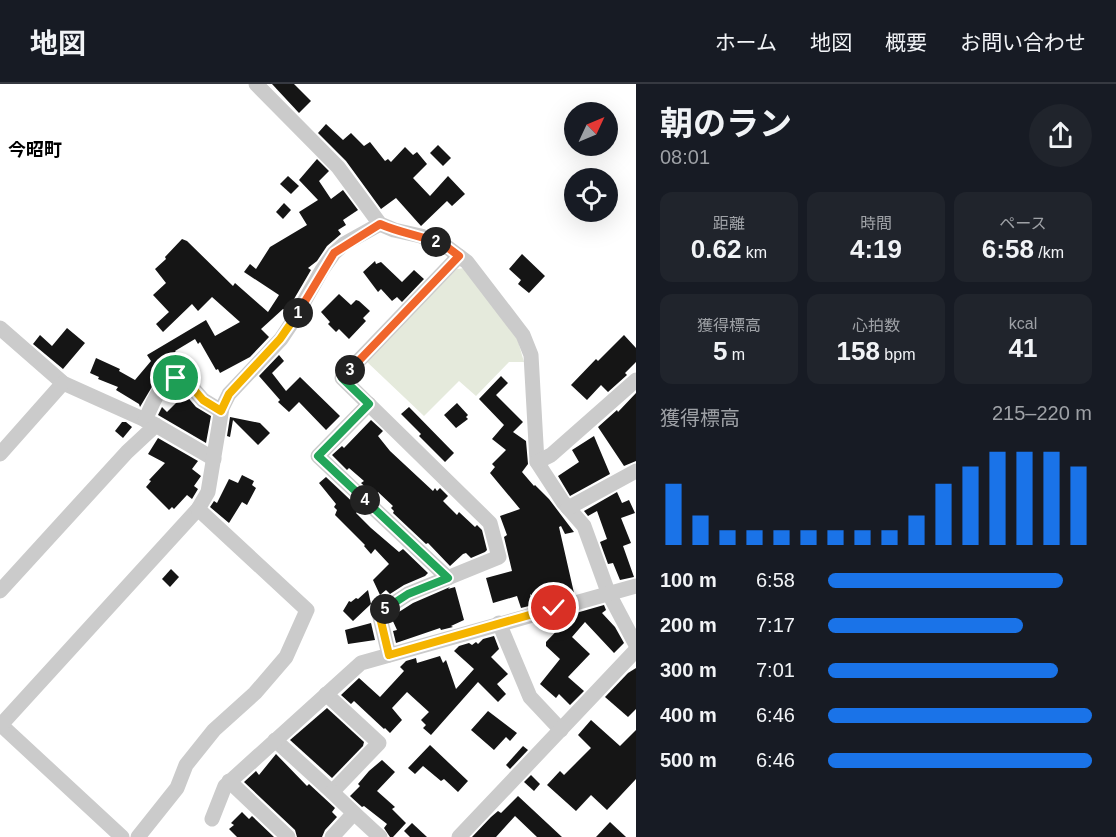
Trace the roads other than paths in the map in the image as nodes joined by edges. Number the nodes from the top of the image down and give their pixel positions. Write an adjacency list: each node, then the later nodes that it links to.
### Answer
1 (256, 84): 2 (street)
2 (380, 224): 3 (street); 8 (street)
3 (459, 256): 7 (street); 12 (street)
4 (0, 328): 6 (street)
5 (636, 380): 12 (street)
6 (63, 383): 9 (street); 10 (street)
7 (369, 404): 16 (street); 16 (street)
8 (221, 411): 9 (street); 11 (street)
9 (150, 422): 11 (street); 18 (street)
10 (0, 454)
11 (214, 459): 15 (street)
12 (537, 462): 14 (street)
13 (636, 471): 14 (street)
14 (568, 508): 19 (street)
15 (198, 509): 25 (street); 33 (street)
16 (448, 578): 23 (street)
17 (636, 586): 19 (street)
18 (0, 591)
19 (608, 592): 20 (street); 21 (street)
20 (500, 623): 23 (street); 26 (street)
21 (636, 645)
22 (636, 650): 26 (street)
23 (389, 655): 24 (street)
24 (326, 694): 27 (street); 29 (street)
25 (1, 725): 32 (street)
26 (561, 730): 37 (street)
27 (275, 740): 28 (street); 29 (street)
28 (229, 781): 31 (street); 34 (street)
29 (332, 792): 30 (street)
30 (354, 813): 35 (street); 36 (street)
31 (213, 819)
32 (122, 837)
33 (138, 837)
34 (288, 837)
35 (332, 837)
36 (380, 837)
37 (459, 837)

